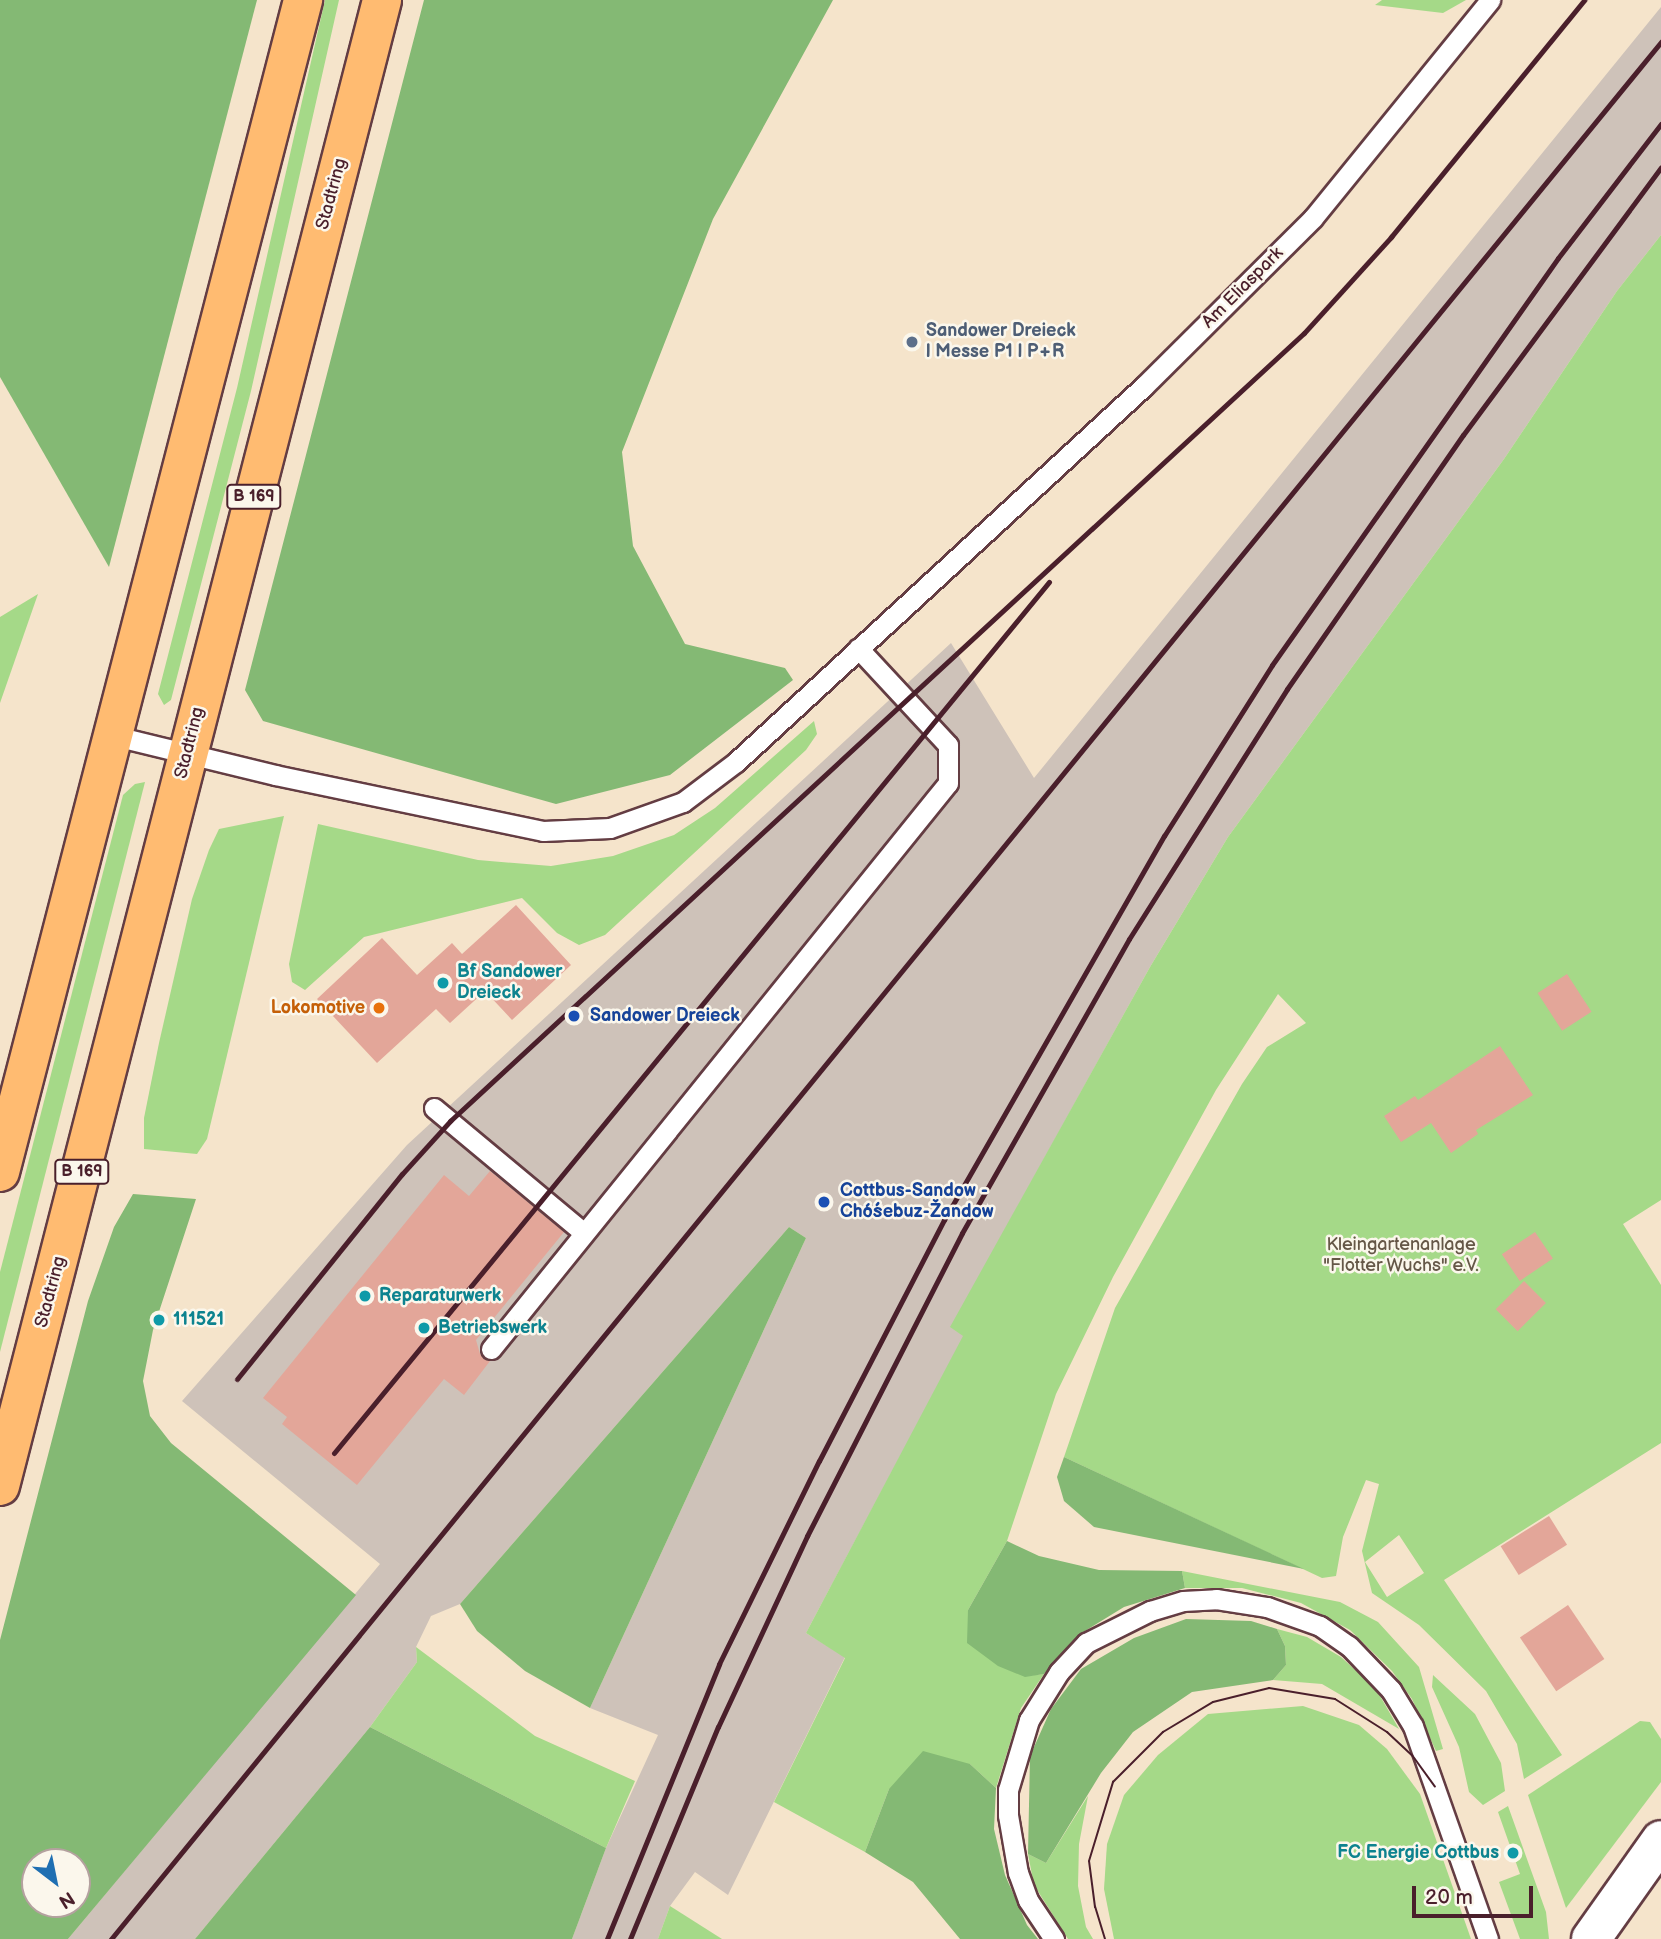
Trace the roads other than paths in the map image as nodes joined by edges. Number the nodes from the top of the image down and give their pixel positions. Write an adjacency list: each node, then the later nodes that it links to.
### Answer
1 (303, 0): 5 (main road)
2 (382, 0): 6 (main road, Stadtring / B 169)
3 (1490, 0): 4 (lane, Am Eliaspark)
4 (858, 648): 6 (lane, Am Eliaspark); 9 (lane)
5 (115, 736): 6 (lane, Am Eliaspark); 8 (main road)
6 (187, 754): 11 (main road, Stadtring / B 169)
7 (434, 1108): 9 (lane)
8 (0, 1172)
9 (584, 1233): 10 (lane)
10 (491, 1349)
11 (0, 1486)
12 (1661, 1840): 15 (street)
13 (1054, 1939): 14 (lane)
14 (1488, 1939)
15 (1591, 1939)

